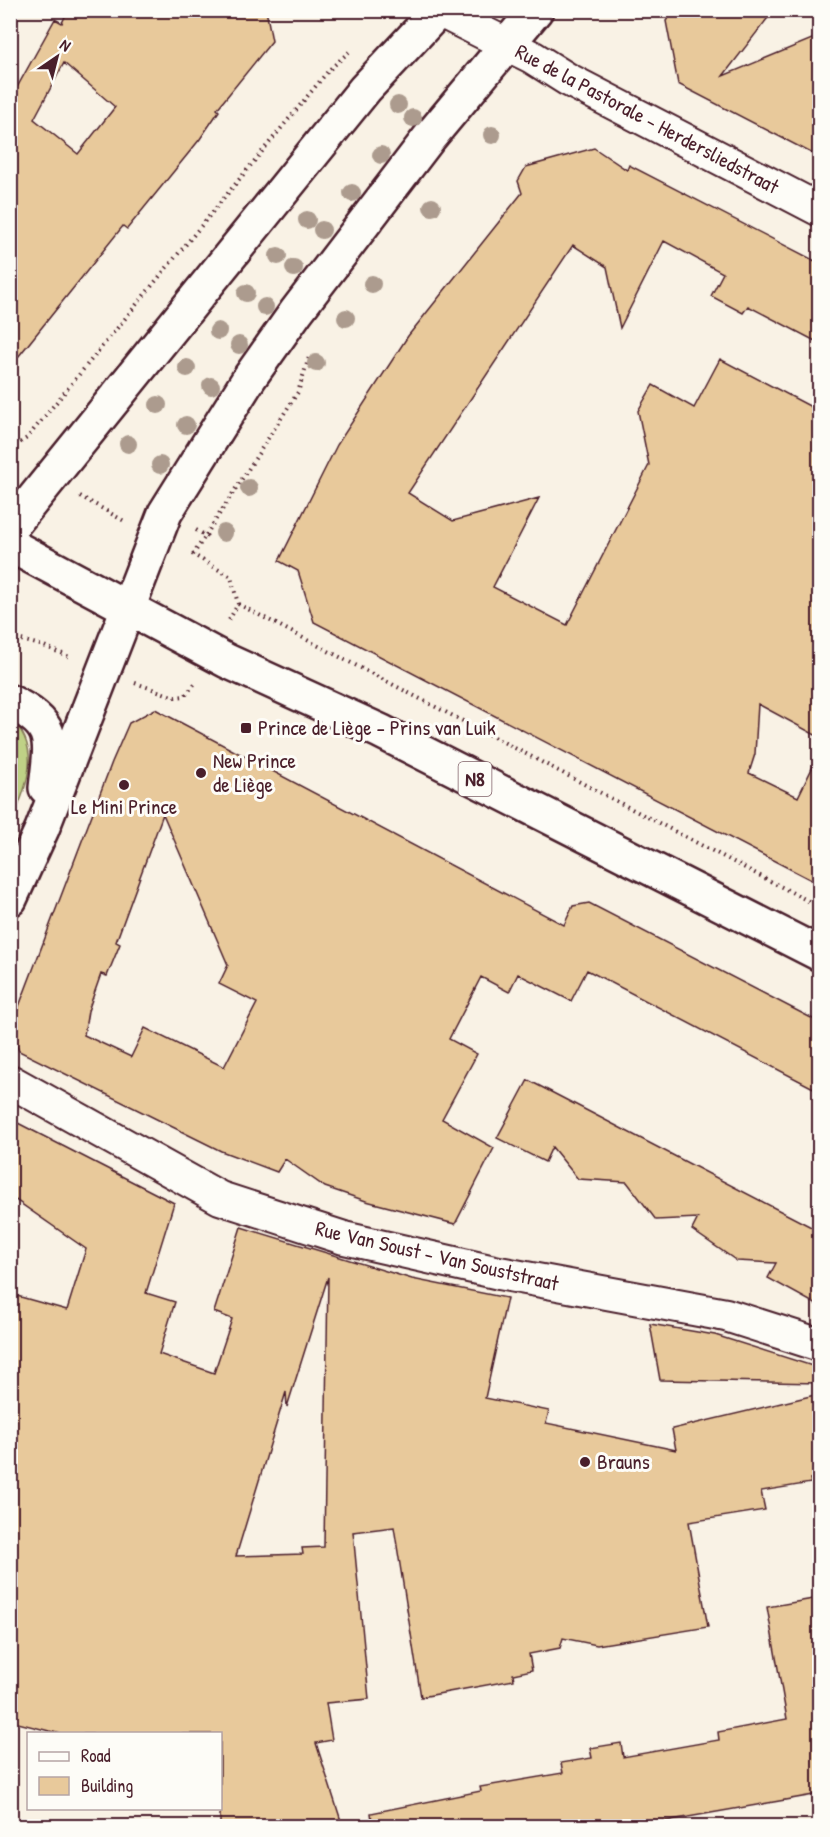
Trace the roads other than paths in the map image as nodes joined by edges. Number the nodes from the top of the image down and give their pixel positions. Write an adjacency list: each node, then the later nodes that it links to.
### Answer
1 (536, 10): 3 (main road)
2 (438, 11): 3 (street, Rue de la Pastorale - Herdersliedstraat); 5 (main road)
3 (507, 45): 4 (street, Rue de la Pastorale - Herdersliedstraat); 7 (main road)
4 (819, 210)
5 (10, 528)
6 (10, 545): 7 (main road, N8)
7 (129, 608): 9 (main road); 11 (main road, N8)
8 (10, 702): 9 (main road)
9 (42, 829): 10 (main road)
10 (10, 899)
11 (819, 954)
12 (10, 1082): 13 (street, Rue Van Soust - Van Souststraat)
13 (819, 1346)

